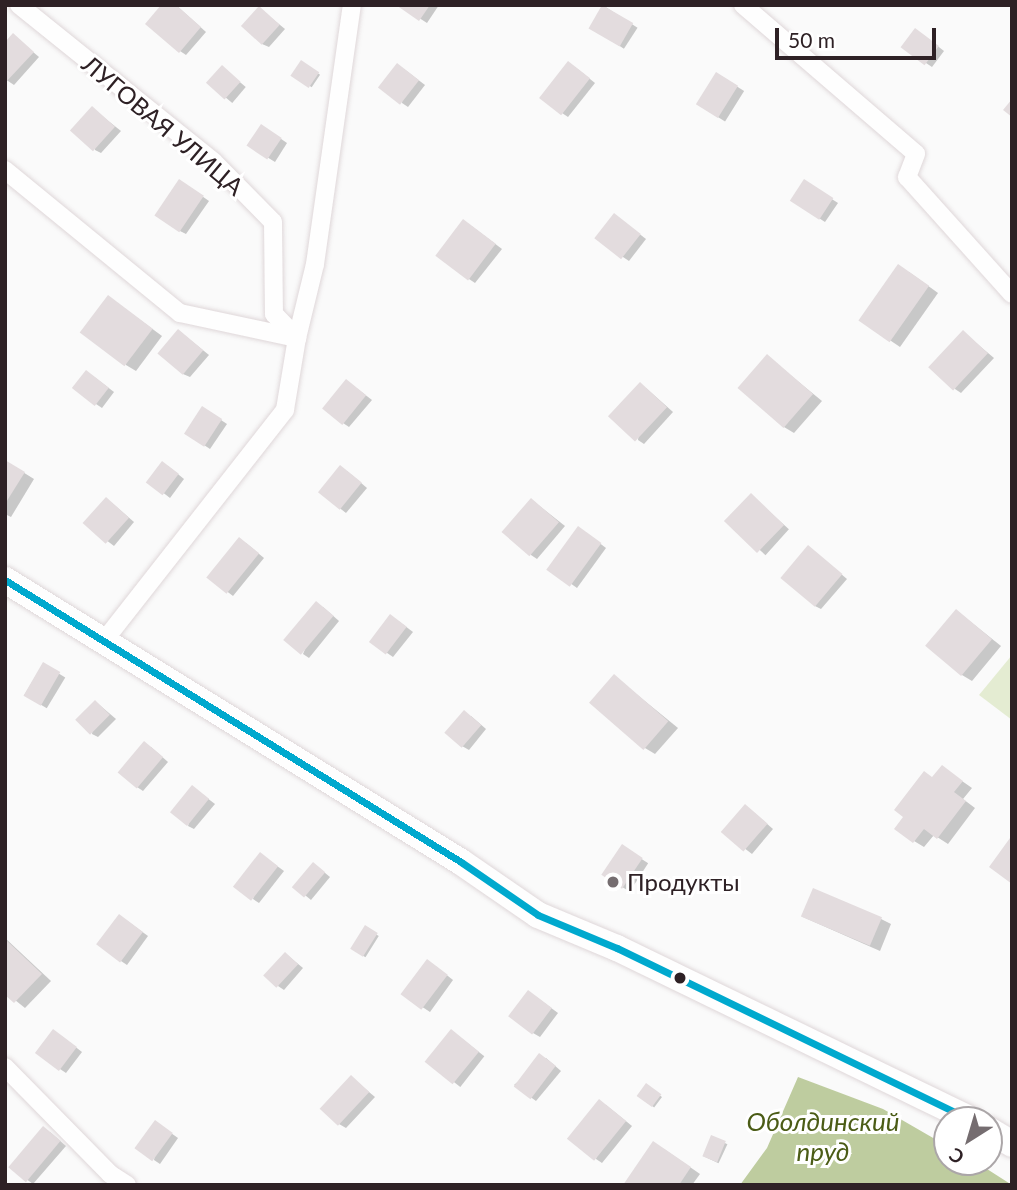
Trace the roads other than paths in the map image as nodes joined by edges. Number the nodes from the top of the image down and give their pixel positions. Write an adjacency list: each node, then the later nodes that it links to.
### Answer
1 (19, 5): 6 (street, ЛУГОВАЯ УЛИЦА)
2 (352, 5): 6 (street)
3 (743, 5): 5 (street)
4 (5, 170): 6 (street)
5 (1012, 294)
6 (297, 338): 8 (street)
7 (5, 580): 8 (street)
8 (102, 643): 10 (street)
9 (5, 1067): 11 (street)
10 (942, 1106)
11 (127, 1185)

